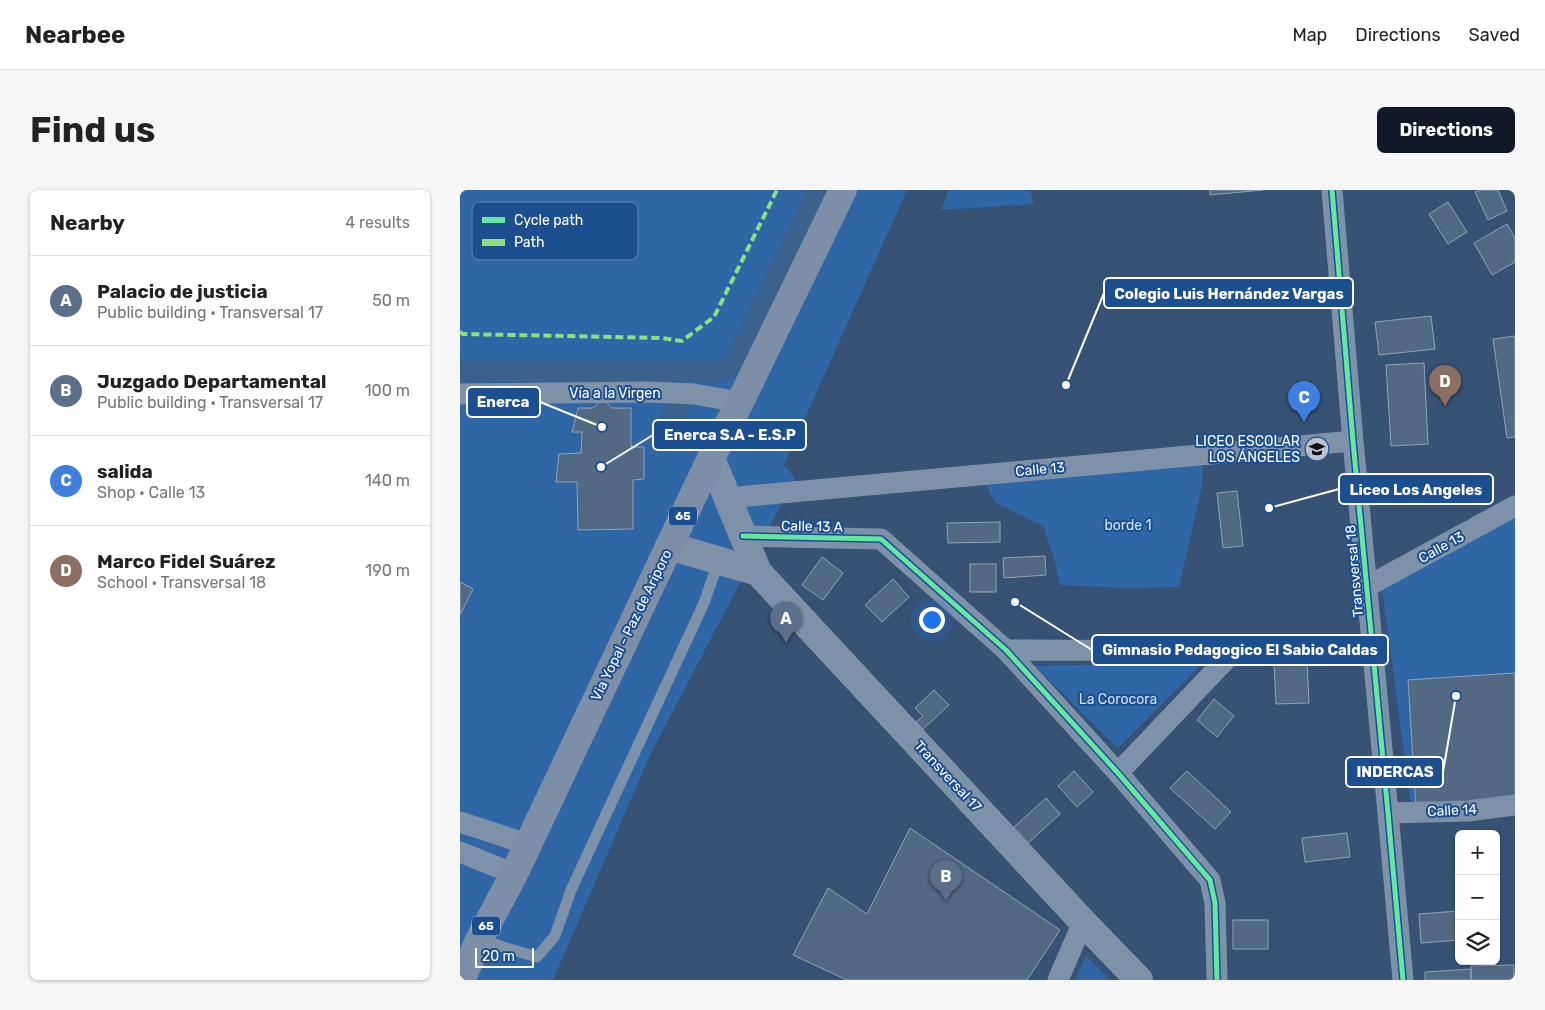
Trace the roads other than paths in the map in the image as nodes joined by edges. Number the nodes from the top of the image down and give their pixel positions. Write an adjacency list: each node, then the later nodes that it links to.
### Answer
1 (843, 190): 4 (main road, Via Yopal - Paz de Ariporo / 65)
2 (1332, 190): 5 (street, Transversal 18)
3 (460, 394): 4 (street, Vía a la Virgen)
4 (740, 402): 6 (main road, Via Yopal - Paz de Ariporo / 65)
5 (1353, 441): 7 (street, Calle 13); 13 (street, Transversal 18)
6 (711, 458): 7 (street); 10 (main road, Via Yopal - Paz de Ariporo / 65)
7 (728, 498): 9 (street)
8 (1515, 506): 13 (street, Calle 13)
9 (743, 536): 12 (street); 15 (street, Calle 13 A)
10 (669, 546): 11 (street); 21 (main road, Via Yopal - Paz de Ariporo / 65)
11 (719, 560): 12 (street); 25 (lane)
12 (758, 572): 24 (street, Transversal 17)
13 (1366, 587): 14 (street, Transversal 18)
14 (1372, 646): 16 (street); 19 (street, Transversal 18)
15 (1006, 650): 16 (street); 17 (street)
16 (1234, 652): 17 (street)
17 (1118, 773): 29 (street)
18 (1515, 805): 19 (street, Calle 14)
19 (1388, 813): 30 (street, Transversal 18)
20 (469, 824): 21 (street); 22 (street)
21 (527, 844): 23 (main road, Via Yopal - Paz de Ariporo / 65)
22 (462, 857): 23 (street)
23 (514, 874): 25 (main road, Via Yopal - Paz de Ariporo / 65)
24 (1083, 922): 27 (street); 28 (street, Transversal 17)
25 (480, 938): 26 (main road, Via Yopal - Paz de Ariporo / 65)
26 (460, 980)
27 (1058, 980)
28 (1139, 980)
29 (1217, 980)
30 (1403, 980)

